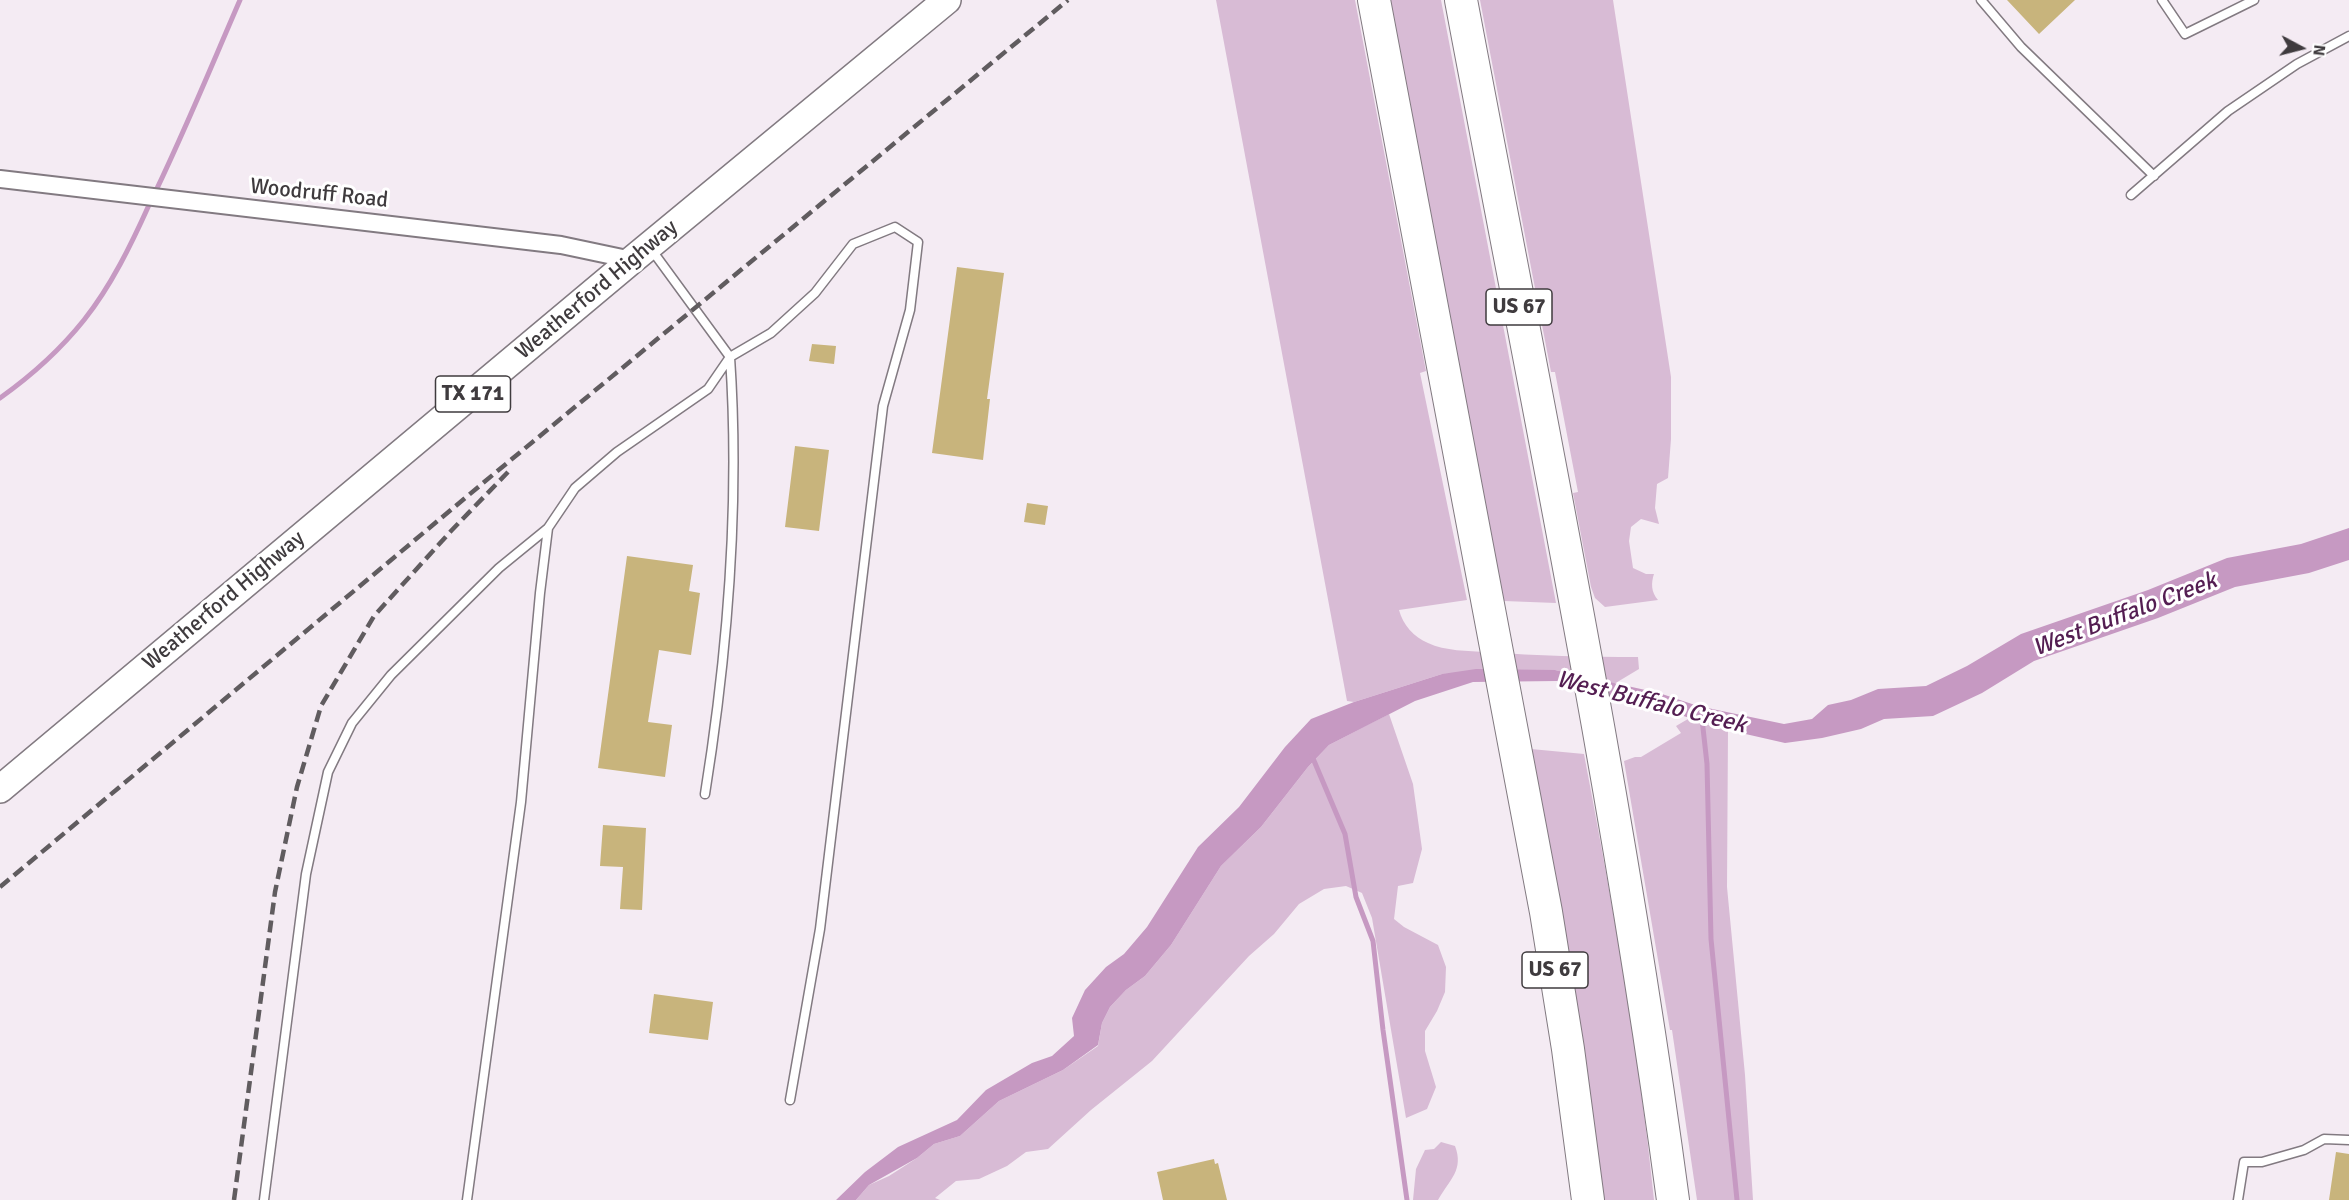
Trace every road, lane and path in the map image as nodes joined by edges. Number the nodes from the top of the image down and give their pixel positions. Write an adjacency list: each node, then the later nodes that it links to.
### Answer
1 (948, 0): 11 (main road, Weatherford Highway / TX 171)
2 (1374, 0): 20 (highway, US 67)
3 (1461, 0): 21 (highway, US 67)
4 (1981, 0): 8 (lane)
5 (2162, 0): 6 (lane)
6 (2254, 0)
7 (2349, 36): 8 (lane)
8 (2154, 176): 10 (lane)
9 (0, 179): 11 (street, Woodruff Road)
10 (2132, 195)
11 (641, 253): 12 (lane); 14 (main road, Weatherford Highway / TX 171)
12 (730, 357): 13 (lane); 15 (lane); 16 (lane)
13 (548, 528): 18 (lane); 19 (lane)
14 (0, 789)
15 (705, 794)
16 (790, 1100)
17 (2349, 1140): 22 (lane)
18 (264, 1200)
19 (467, 1200)
20 (1588, 1200)
21 (1673, 1200)
22 (2238, 1200)

